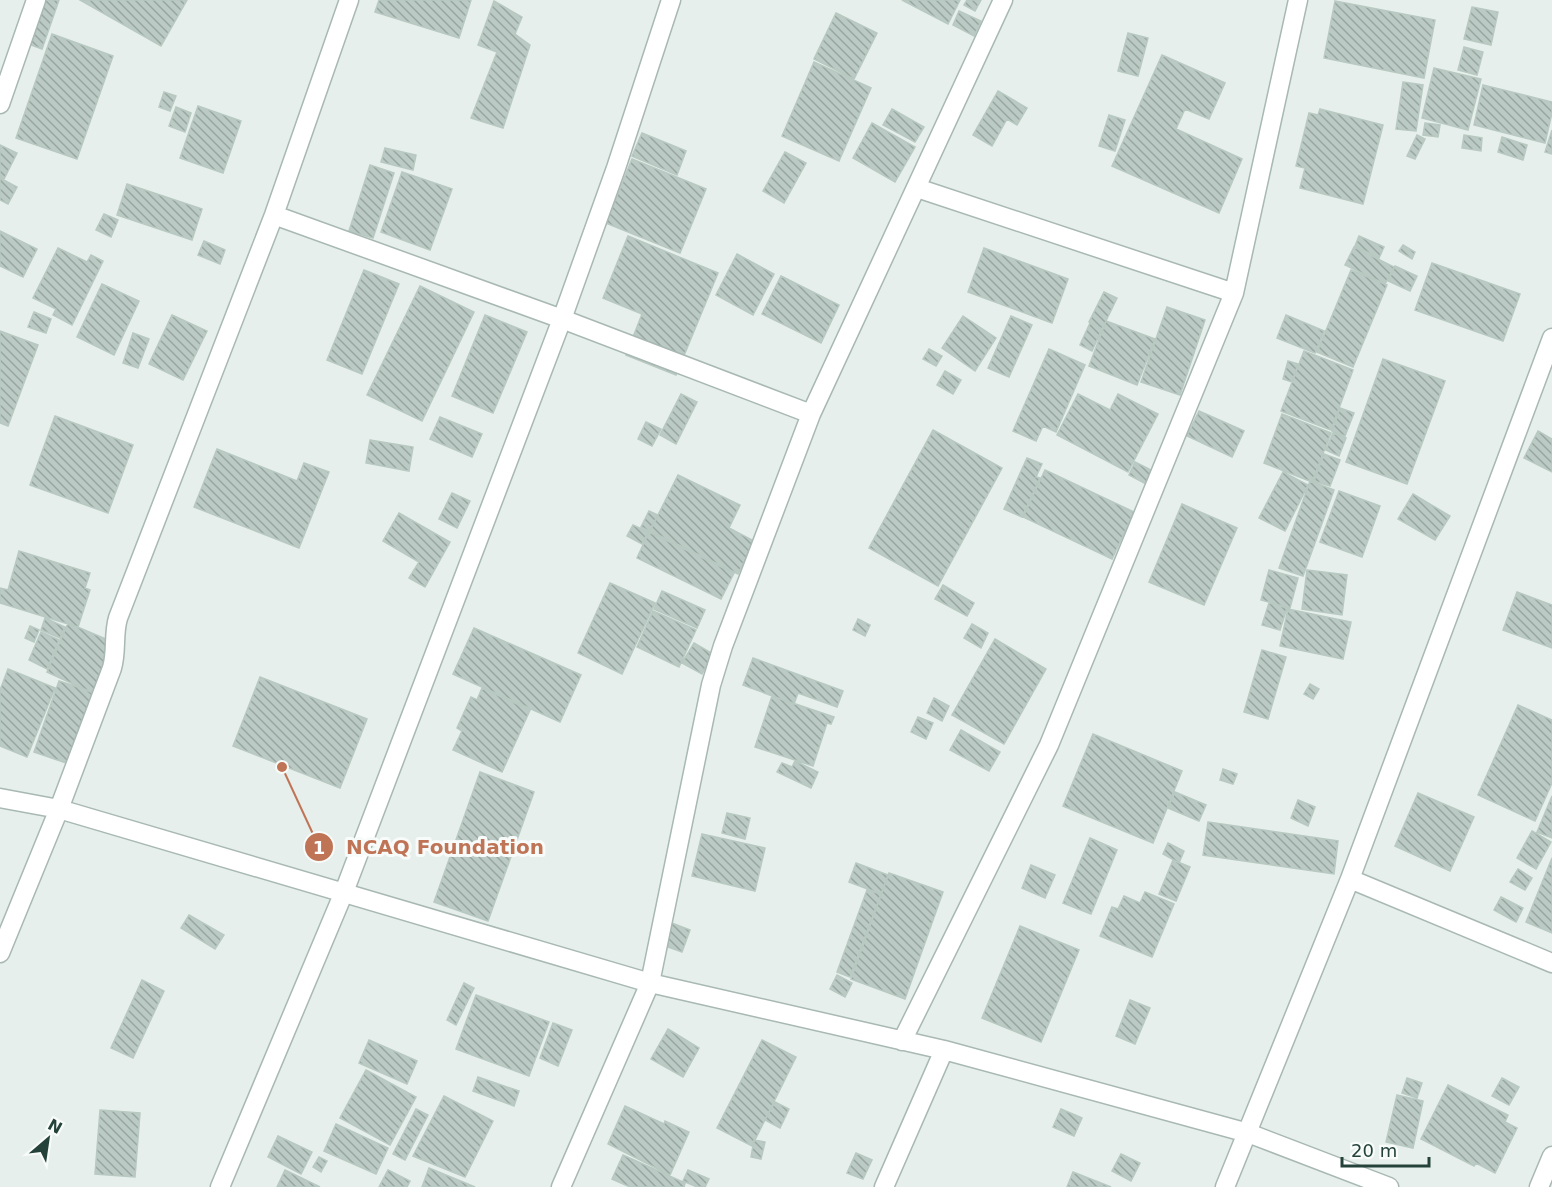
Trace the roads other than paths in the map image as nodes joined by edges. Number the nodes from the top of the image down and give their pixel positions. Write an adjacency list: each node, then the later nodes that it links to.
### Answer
1 (36, 0): 6 (street)
2 (349, 0): 8 (street)
3 (670, 0): 10 (street)
4 (1003, 0): 7 (street)
5 (1298, 0): 9 (street)
6 (0, 104)
7 (917, 188): 9 (street); 12 (street)
8 (274, 215): 10 (street); 14 (street)
9 (1234, 293): 20 (street)
10 (562, 319): 12 (street); 16 (street)
11 (1552, 338): 15 (street)
12 (811, 414): 19 (street)
13 (0, 798): 14 (street)
14 (59, 809): 16 (street); 17 (street)
15 (1350, 879): 18 (street); 22 (street)
16 (344, 892): 19 (street); 24 (street)
17 (0, 954)
18 (1552, 963)
19 (650, 983): 20 (street); 25 (street)
20 (902, 1041): 21 (street)
21 (944, 1050): 22 (street); 26 (street)
22 (1248, 1133): 27 (street); 28 (street)
23 (1552, 1156): 29 (street)
24 (220, 1187)
25 (561, 1187)
26 (884, 1187)
27 (1225, 1187)
28 (1389, 1187)
29 (1539, 1187)

